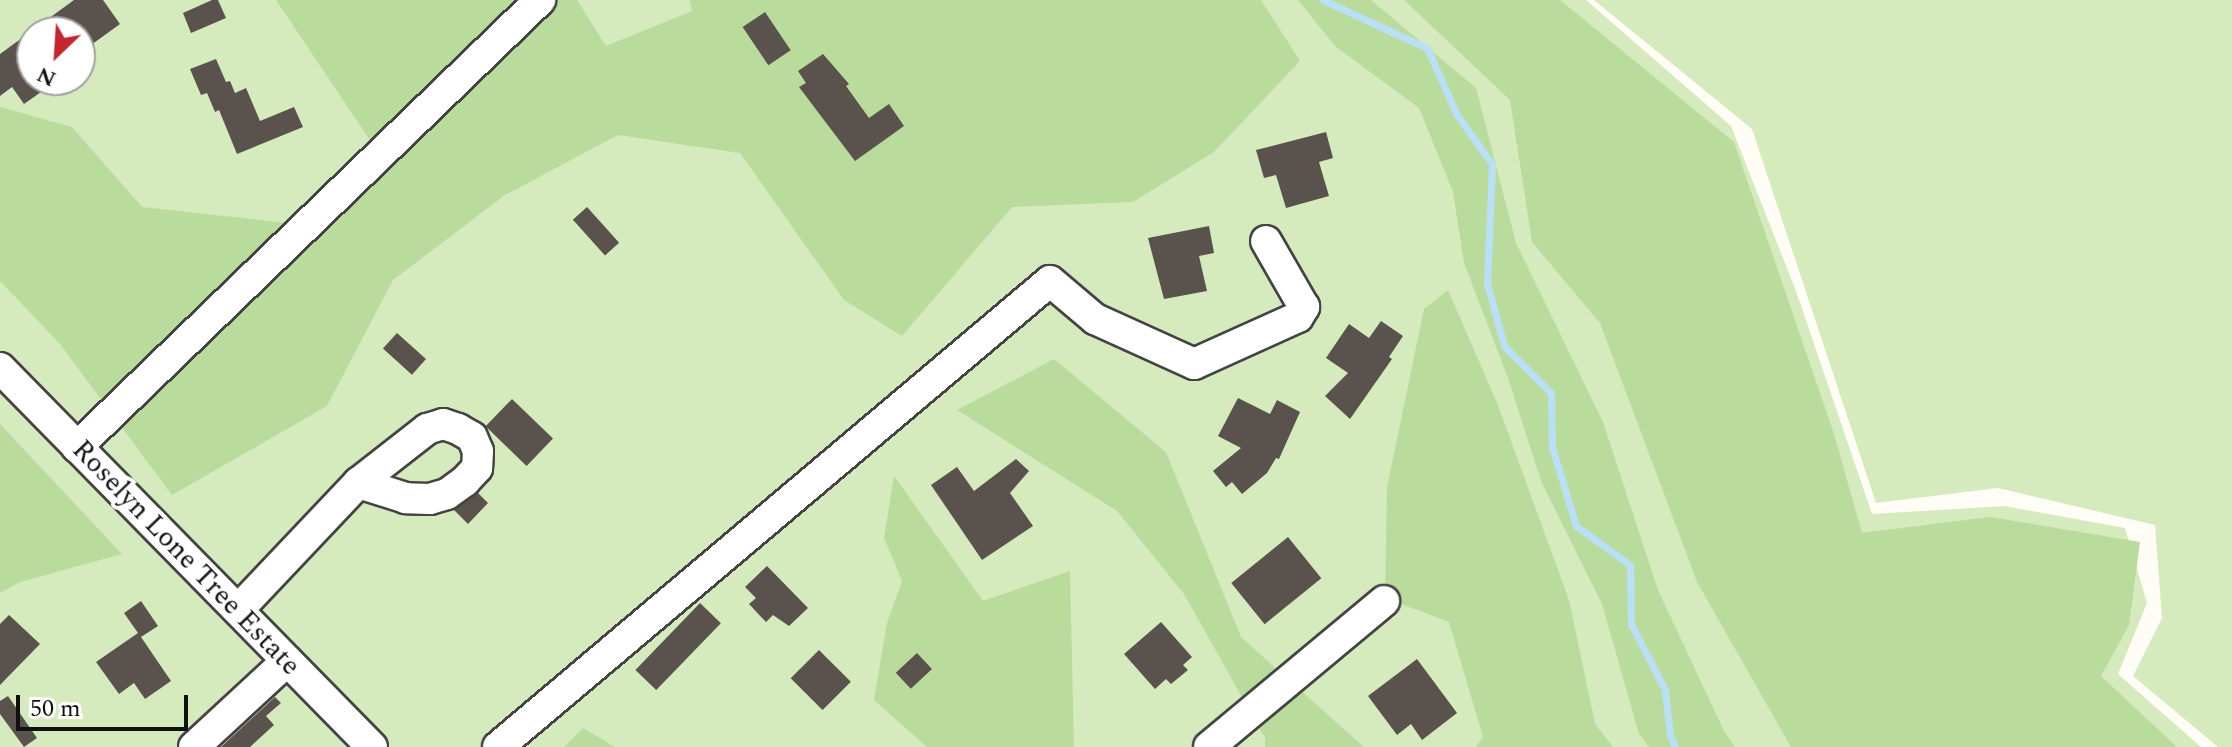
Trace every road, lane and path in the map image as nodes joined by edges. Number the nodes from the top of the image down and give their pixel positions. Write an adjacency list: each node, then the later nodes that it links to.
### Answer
1 (540, 0): 4 (street)
2 (1266, 241): 9 (street)
3 (0, 368): 4 (street, Roselyn Lone Tree Estate)
4 (77, 447): 7 (street, Roselyn Lone Tree Estate)
5 (358, 483): 7 (street)
6 (1384, 601): 12 (street)
7 (238, 610): 8 (street, Roselyn Lone Tree Estate)
8 (287, 661): 10 (street); 11 (street, Roselyn Lone Tree Estate)
9 (509, 743)
10 (194, 747)
11 (372, 747)
12 (1209, 747)

